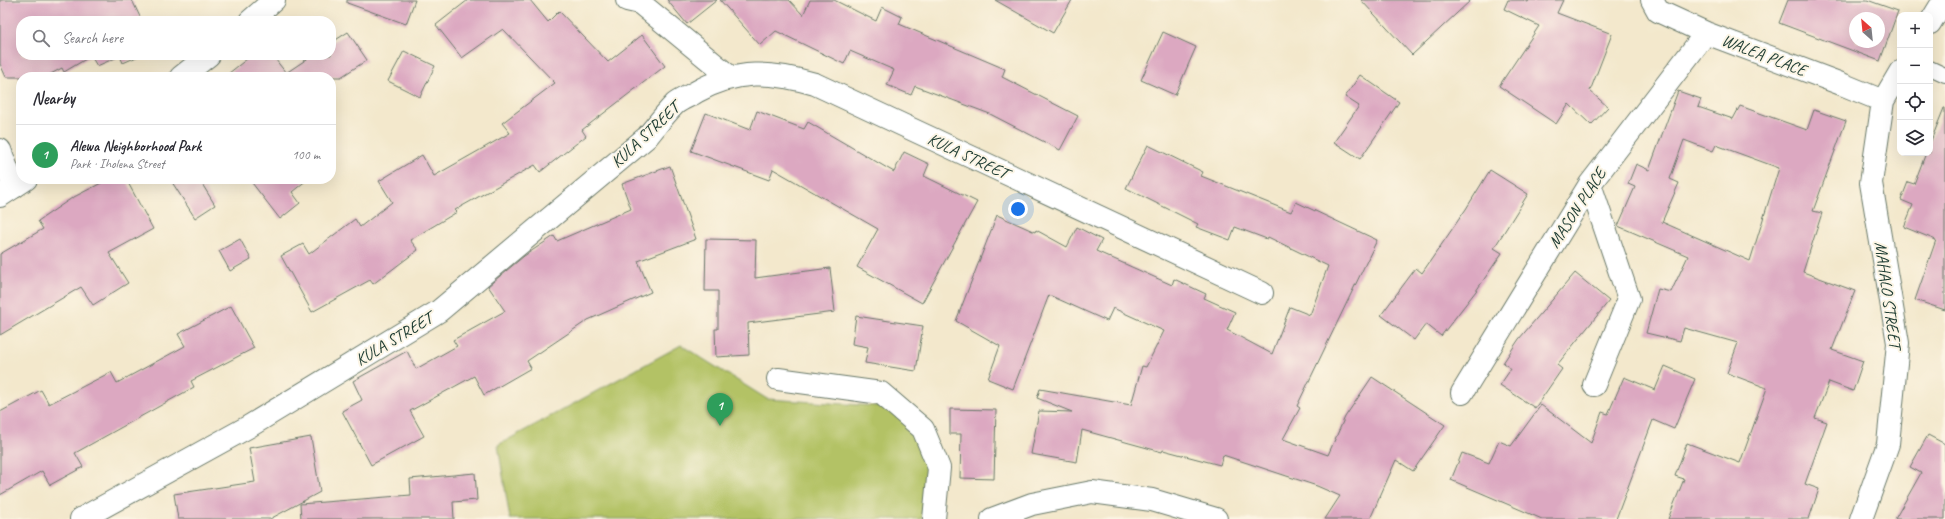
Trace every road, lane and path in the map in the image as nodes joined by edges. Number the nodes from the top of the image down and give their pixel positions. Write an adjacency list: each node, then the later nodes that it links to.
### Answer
1 (274, 0): 4 (street)
2 (627, 0): 10 (street)
3 (1652, 0): 5 (street, WALEA PLACE)
4 (256, 16)
5 (1706, 33): 12 (street, WALEA PLACE); 14 (street, MASON PLACE)
6 (203, 60): 8 (street)
7 (1933, 69): 9 (lane)
8 (187, 72)
9 (1945, 75)
10 (730, 77): 16 (street, KULA STREET); 20 (street, KULA STREET)
11 (1897, 77): 12 (street, MAHALO STREET)
12 (1883, 101): 24 (street, MAHALO STREET)
13 (0, 150): 15 (street)
14 (1590, 184): 18 (street); 19 (street, MASON PLACE)
15 (13, 187)
16 (1262, 293)
17 (778, 380): 21 (street)
18 (1594, 385)
19 (1462, 393)
20 (81, 519)
21 (934, 519)
22 (992, 519): 23 (street)
23 (1216, 519)
24 (1861, 519)

